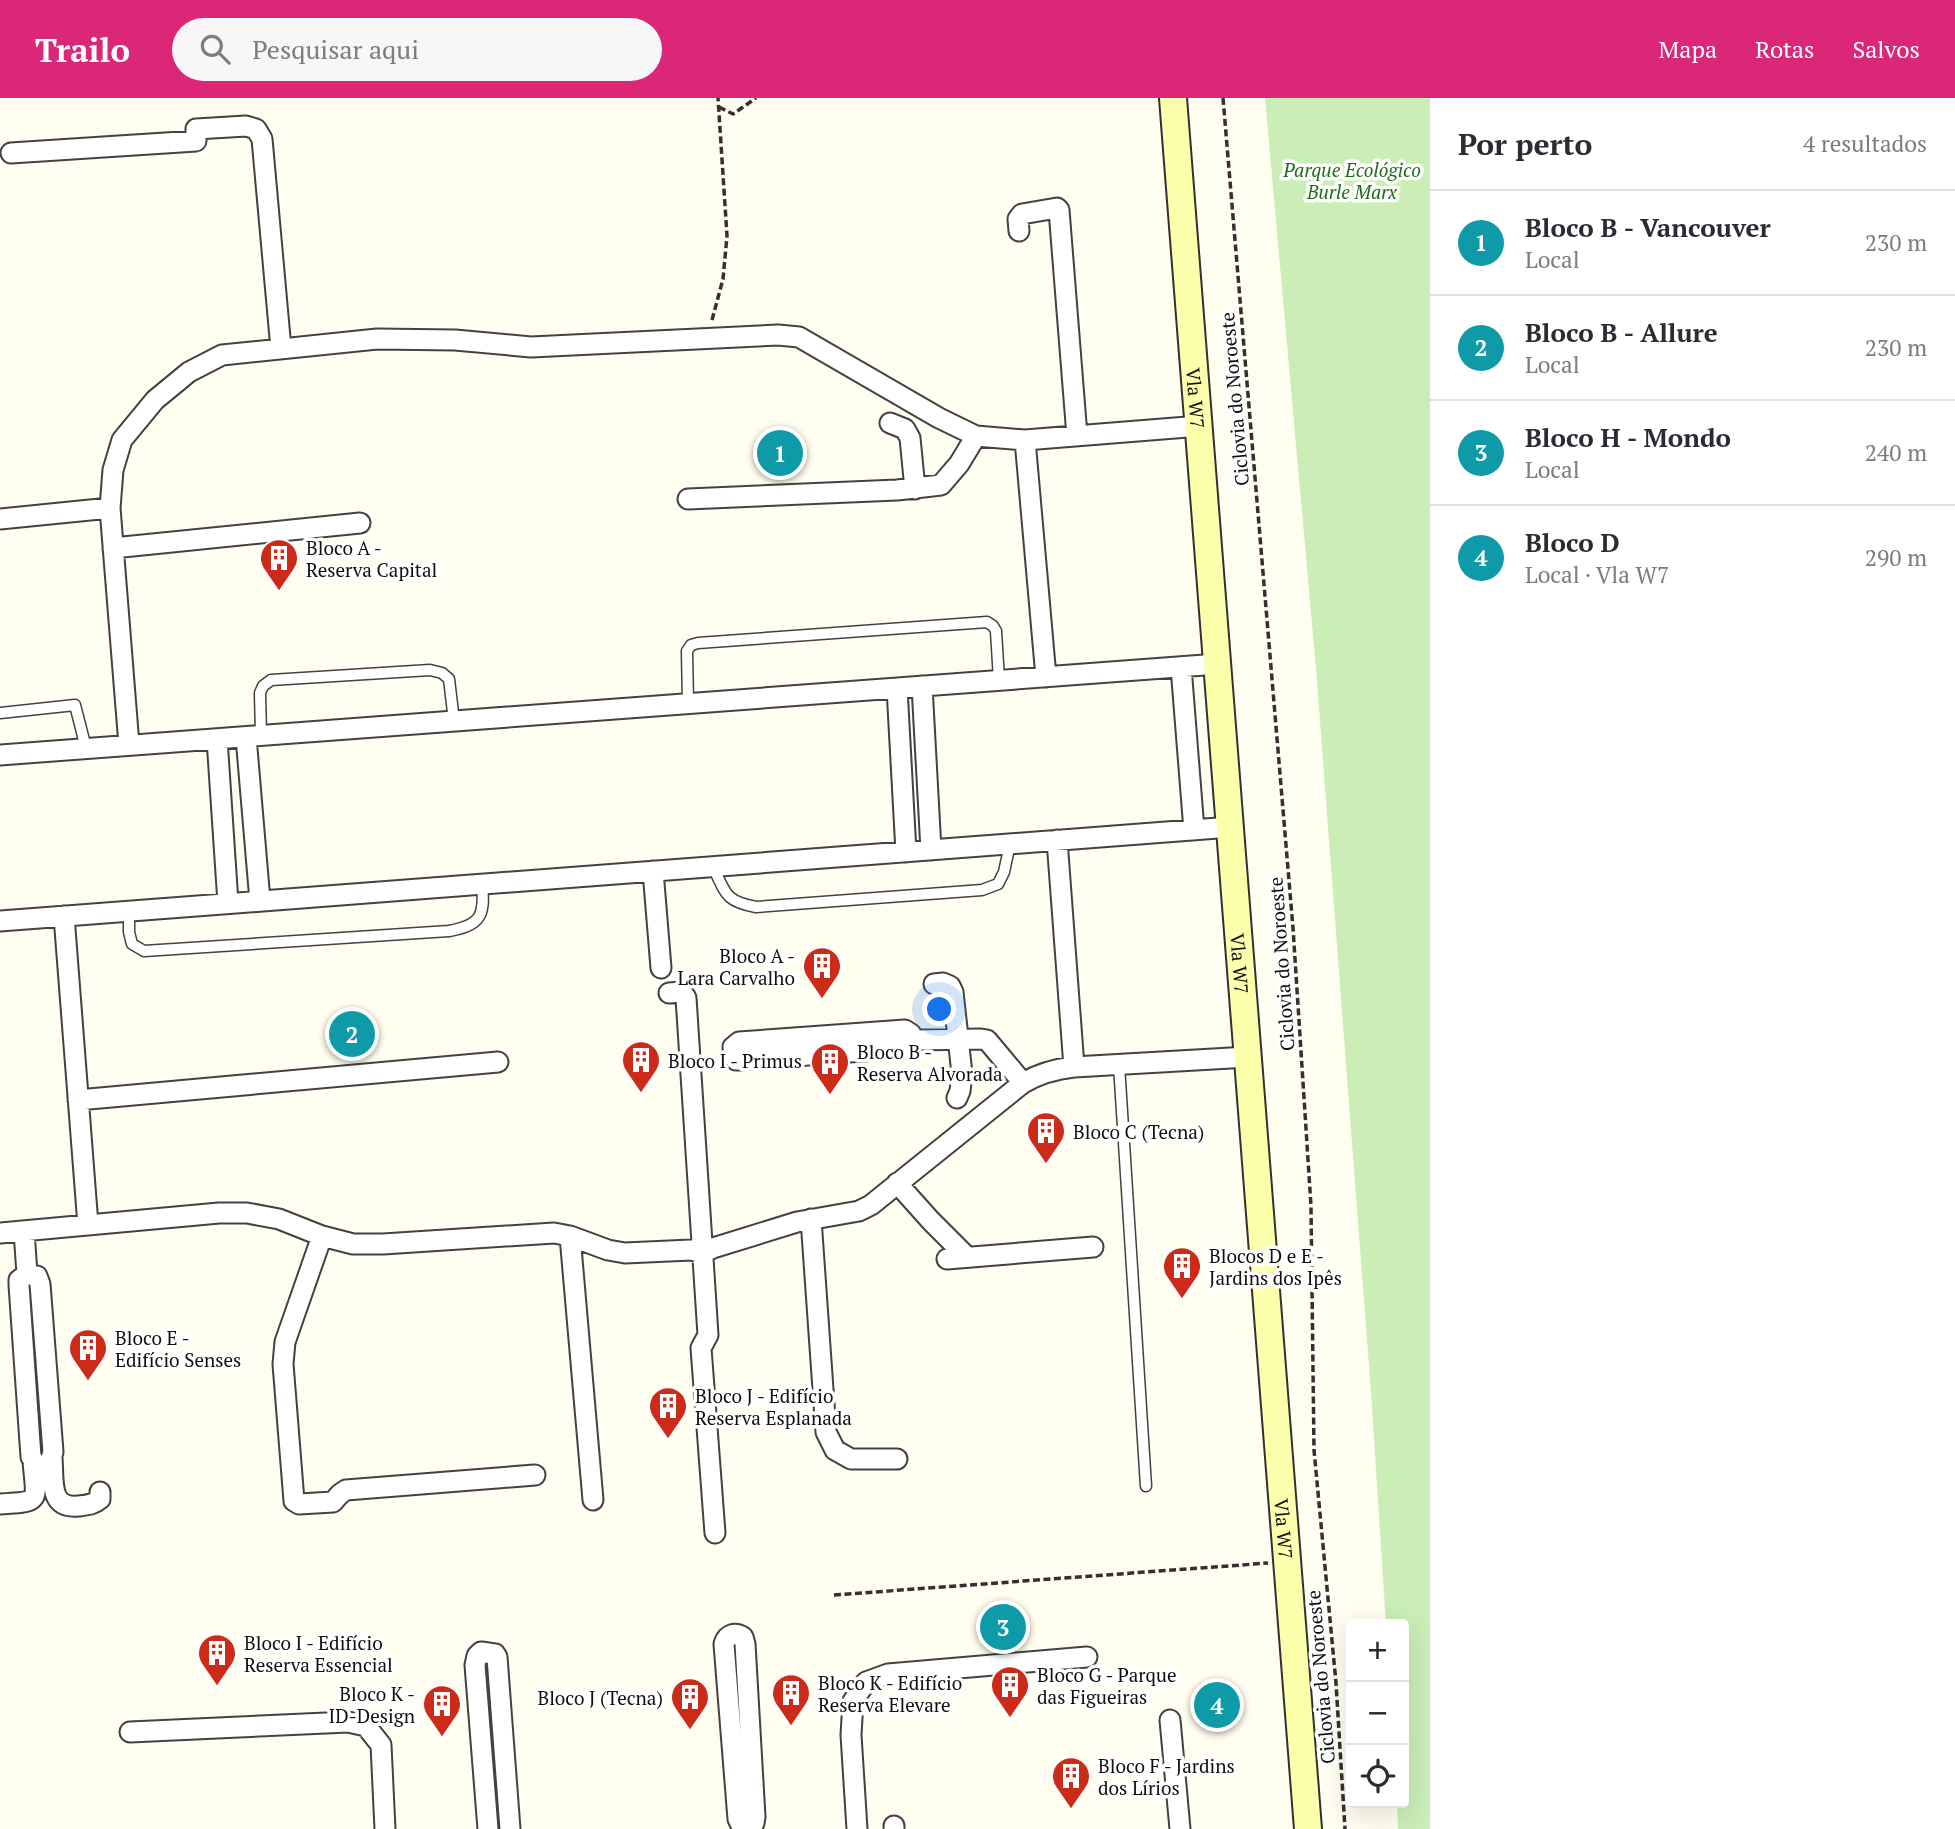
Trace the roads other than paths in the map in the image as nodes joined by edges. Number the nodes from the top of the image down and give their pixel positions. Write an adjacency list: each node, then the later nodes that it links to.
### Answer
1 (1173, 98): 6 (main road, Vla W7)
2 (11, 153): 4 (street)
3 (1019, 231): 8 (street)
4 (281, 349): 7 (street); 12 (street)
5 (890, 423): 10 (street)
6 (1200, 426): 8 (street); 16 (main road, Vla W7)
7 (976, 436): 9 (street); 10 (street)
8 (1077, 436): 9 (street)
9 (1024, 440): 18 (street)
10 (915, 489): 11 (street)
11 (688, 499)
12 (110, 508): 13 (street); 15 (street)
13 (0, 519)
14 (360, 523): 15 (street)
15 (113, 548): 27 (street)
16 (1218, 664): 17 (street); 30 (main road, Vla W7)
17 (1181, 667): 18 (street); 31 (street)
18 (1046, 677): 19 (street)
19 (999, 680): 20 (street); 22 (lane)
20 (922, 686): 21 (street); 34 (street)
21 (897, 688): 22 (street); 35 (street)
22 (688, 703): 24 (street)
23 (0, 713): 28 (lane)
24 (454, 721): 25 (street); 25 (lane)
25 (253, 736): 26 (street); 39 (street)
26 (217, 739): 27 (street); 40 (street)
27 (129, 745): 28 (street)
28 (86, 748): 29 (street)
29 (0, 755)
30 (1231, 827): 31 (street); 49 (main road, Vla W7)
31 (1194, 830): 32 (street)
32 (1057, 840): 33 (street); 52 (street)
33 (1010, 844): 34 (street); 36 (lane)
34 (932, 850): 35 (street)
35 (906, 852): 36 (street)
36 (713, 867): 37 (street)
37 (653, 871): 38 (street); 44 (street)
38 (482, 884): 39 (street); 41 (lane)
39 (260, 901): 40 (street)
40 (228, 904): 41 (street)
41 (129, 911): 42 (street)
42 (64, 916): 43 (street); 55 (street)
43 (0, 921)
44 (662, 968)
45 (934, 984): 47 (street)
46 (668, 993): 64 (street)
47 (958, 1039): 48 (street); 53 (street); 54 (street)
48 (913, 1040): 48 (street)
49 (1248, 1056): 51 (street); 86 (main road, Vla W7)
50 (498, 1062): 55 (street)
51 (1119, 1065): 52 (street); 72 (lane)
52 (1074, 1067): 53 (street)
53 (1023, 1083): 56 (street)
54 (957, 1098)
55 (78, 1100): 58 (street)
56 (897, 1183): 57 (street); 65 (street)
57 (811, 1219): 64 (street); 69 (street)
58 (88, 1225): 59 (street); 61 (street)
59 (24, 1231): 60 (street); 67 (street)
60 (0, 1233)
61 (322, 1236): 62 (street); 71 (street)
62 (570, 1236): 64 (street); 74 (street)
63 (1093, 1247): 65 (street)
64 (703, 1253): 76 (street)
65 (967, 1257): 66 (street)
66 (947, 1259)
67 (27, 1274): 68 (street); 70 (street)
68 (52, 1458): 70 (street); 73 (street)
69 (897, 1460)
70 (33, 1461): 75 (street)
71 (535, 1475)
72 (1146, 1486)
73 (100, 1492)
74 (593, 1500)
75 (0, 1504)
76 (715, 1534)
77 (1087, 1657): 84 (street)
78 (1170, 1720): 85 (street)
79 (130, 1732): 81 (street)
80 (748, 1827): 80 (street)
81 (385, 1829)
82 (488, 1829): 83 (street)
83 (510, 1829)
84 (857, 1829)
85 (1180, 1829)
86 (1308, 1829)

